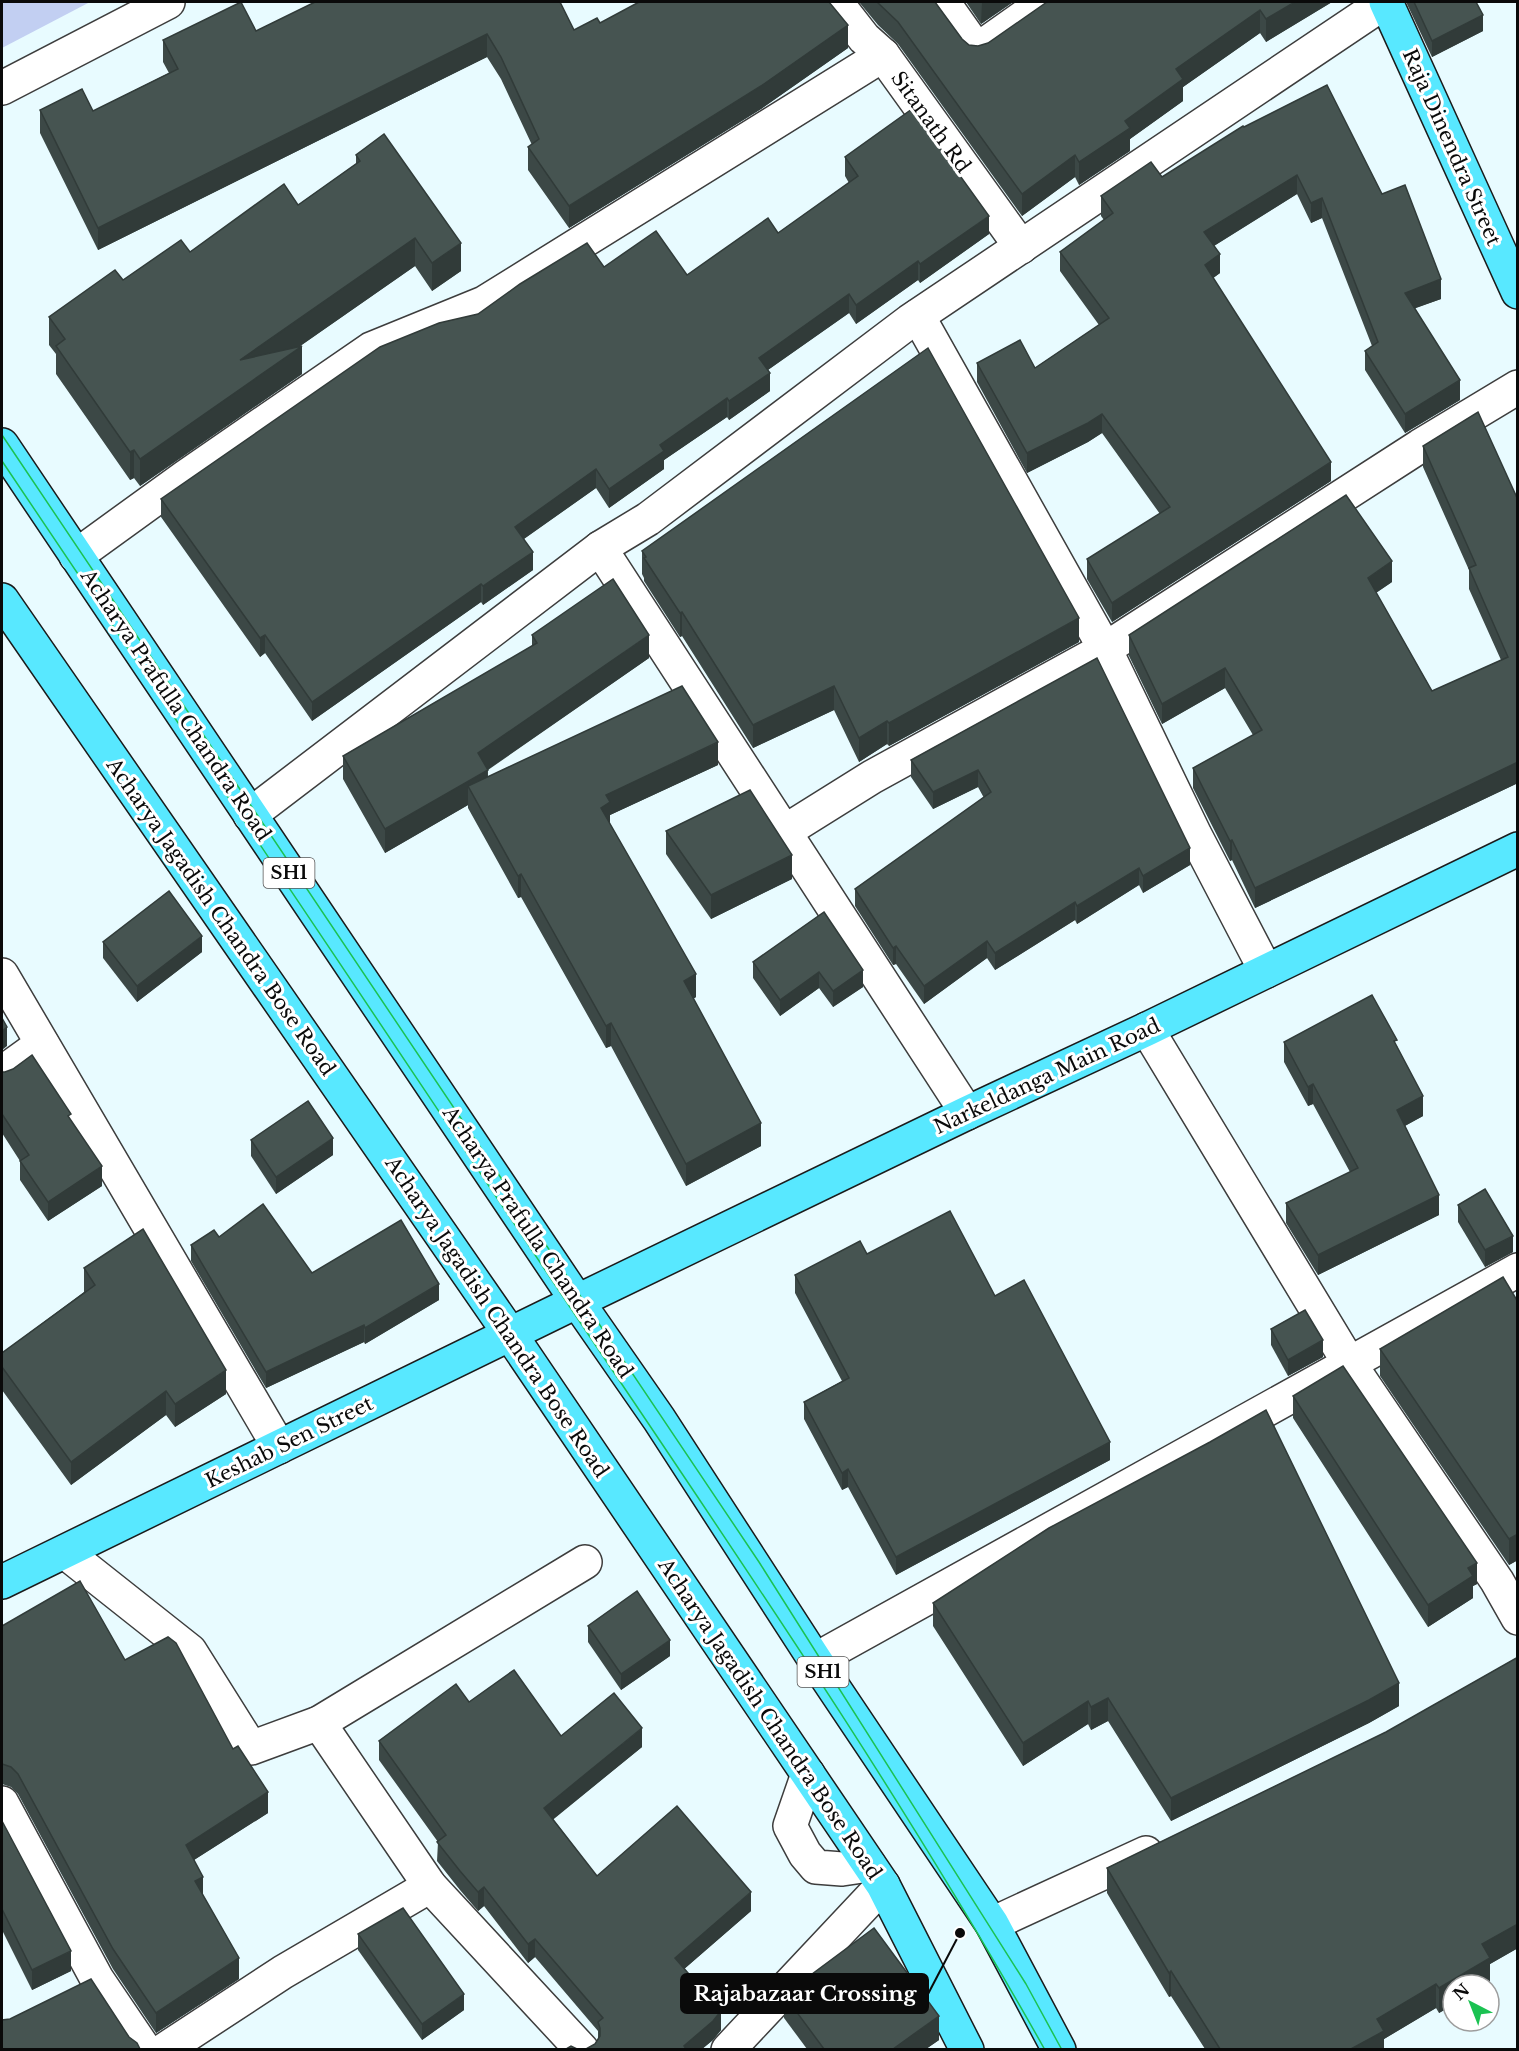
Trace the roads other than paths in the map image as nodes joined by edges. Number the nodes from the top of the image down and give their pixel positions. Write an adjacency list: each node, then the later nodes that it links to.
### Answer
1 (168, 2): 7 (street)
2 (836, 2): 6 (street, Sitanath Rd)
3 (943, 2): 4 (street)
4 (1045, 2)
5 (1385, 2): 8 (main road, Raja Dinendra Street); 9 (street)
6 (883, 55): 9 (street, Sitanath Rd); 15 (street)
7 (2, 88)
8 (1507, 242): 10 (main road, Raja Dinendra Street)
9 (1021, 247): 11 (street)
10 (1518, 292)
11 (918, 316): 14 (street); 17 (street)
12 (1518, 387): 17 (street)
13 (2, 445): 15 (main road, Acharya Prafulla Chandra Road / SH1)
14 (600, 548): 18 (street); 19 (street)
15 (76, 556): 18 (main road, Acharya Prafulla Chandra Road / SH1)
16 (2, 600): 29 (main road, Acharya Jagadish Chandra Bose Road)
17 (1105, 649): 19 (street); 21 (street)
18 (250, 815): 28 (main road, Acharya Prafulla Chandra Road / SH1)
19 (784, 832): 26 (street)
20 (1518, 849): 21 (main road, Narkeldanga Main Road)
21 (1266, 971): 23 (main road, Narkeldanga Main Road)
22 (2, 975): 24 (street)
23 (1146, 1029): 26 (main road, Narkeldanga Main Road); 30 (street)
24 (42, 1044): 25 (street); 31 (street)
25 (2, 1073)
26 (967, 1113): 28 (main road, Narkeldanga Main Road)
27 (1518, 1270): 30 (street)
28 (577, 1301): 29 (main road, Keshab Sen Street); 37 (main road, Acharya Prafulla Chandra Road / SH1)
29 (510, 1334): 31 (main road, Keshab Sen Street); 39 (main road, Acharya Jagadish Chandra Bose Road)
30 (1349, 1363): 34 (street); 37 (street)
31 (279, 1447): 32 (main road, Keshab Sen Street)
32 (65, 1552): 35 (main road, Keshab Sen Street); 38 (street)
33 (585, 1562): 38 (street)
34 (1507, 1575): 36 (street)
35 (2, 1582)
36 (1518, 1618)
37 (815, 1660): 44 (main road, Acharya Prafulla Chandra Road / SH1)
38 (319, 1724): 43 (street)
39 (808, 1774): 42 (main road, Acharya Jagadish Chandra Bose Road); 42 (street)
40 (2, 1803): 45 (street)
41 (1177, 1839): 44 (street)
42 (876, 1875): 48 (street); 49 (main road, Acharya Jagadish Chandra Bose Road)
43 (430, 1886): 46 (street); 47 (street)
44 (992, 1924): 50 (main road, Acharya Prafulla Chandra Road / SH1)
45 (145, 2049)
46 (164, 2049)
47 (582, 2049)
48 (729, 2049)
49 (967, 2049)
50 (1059, 2049)

